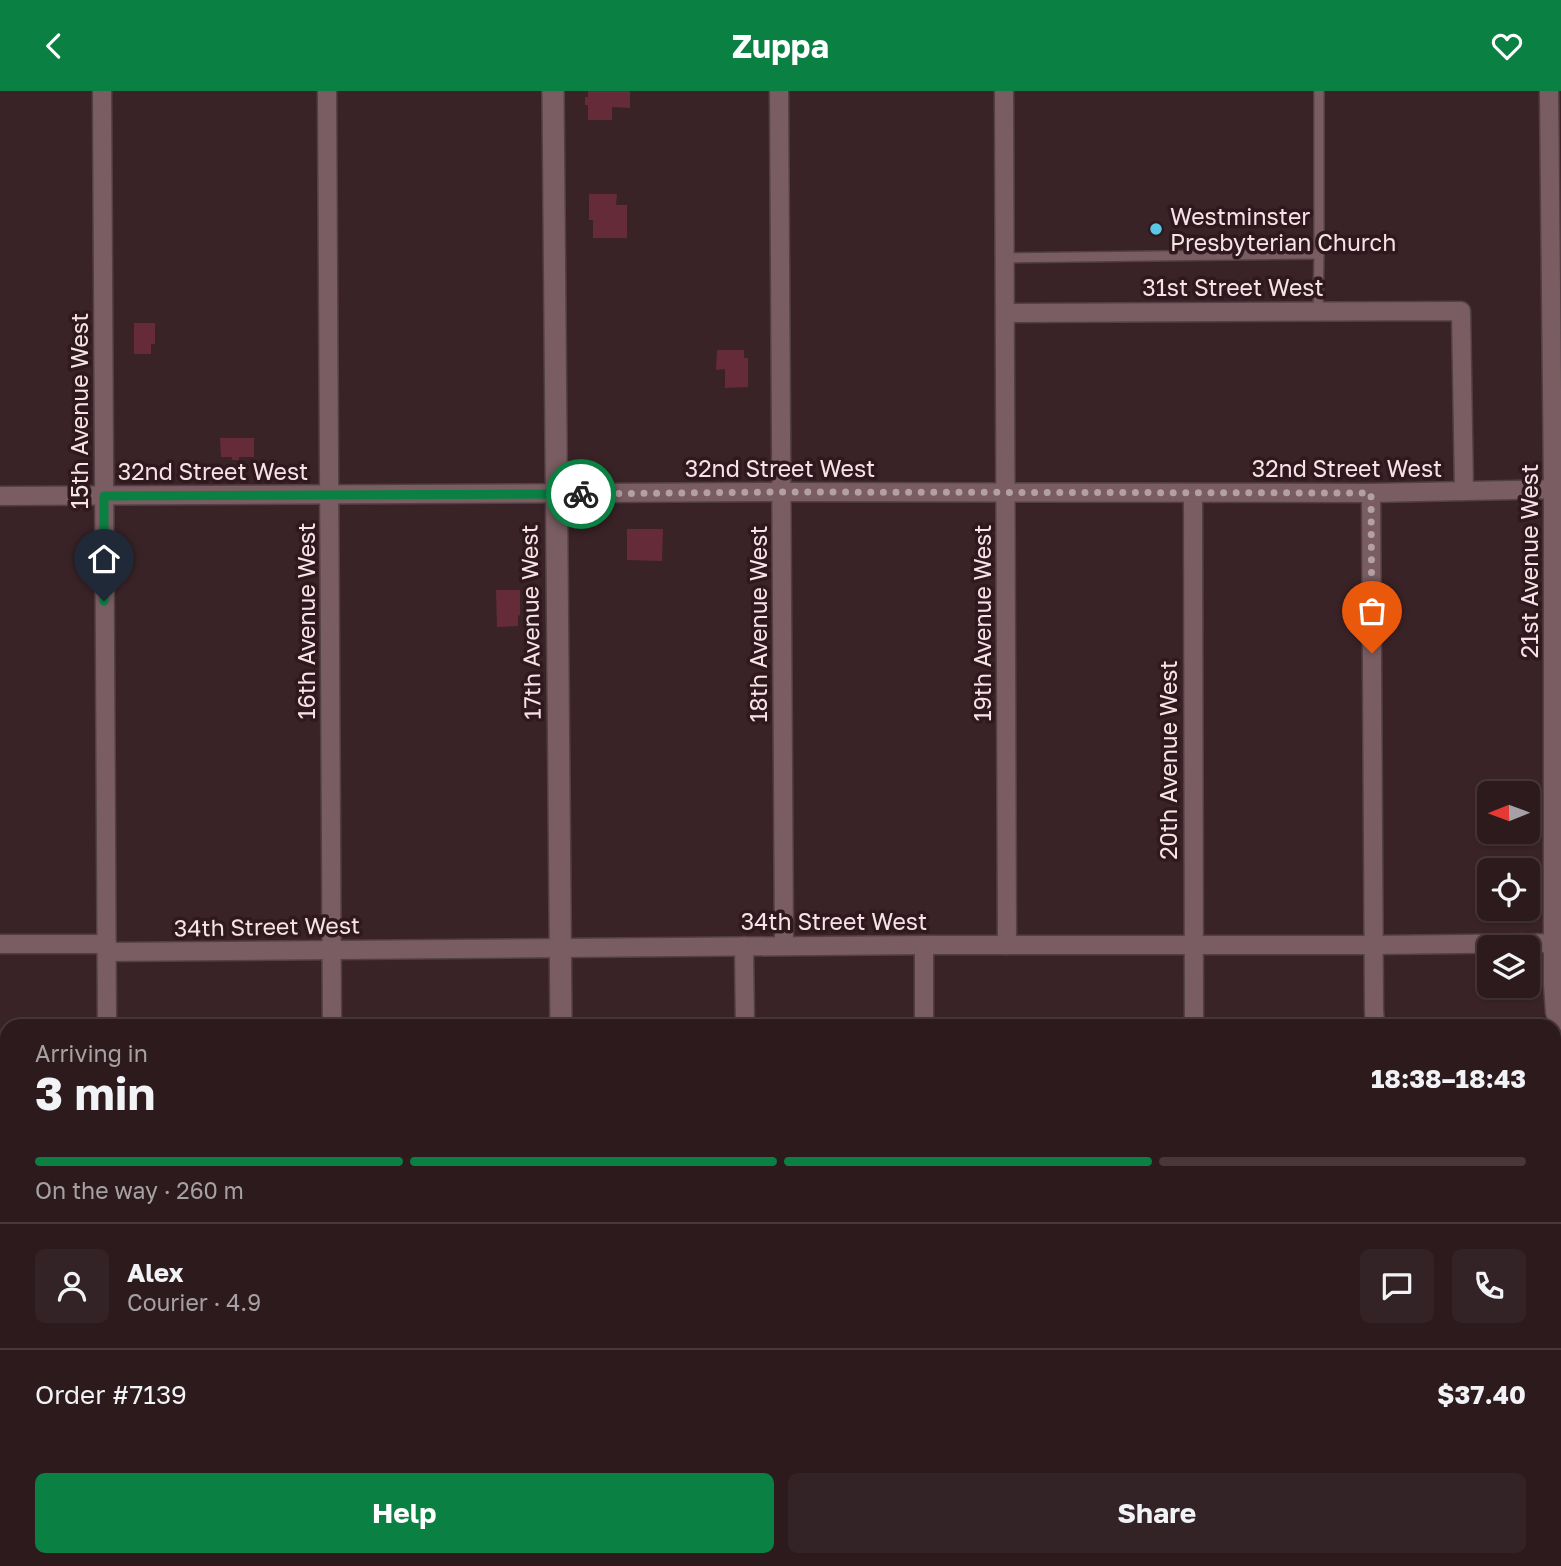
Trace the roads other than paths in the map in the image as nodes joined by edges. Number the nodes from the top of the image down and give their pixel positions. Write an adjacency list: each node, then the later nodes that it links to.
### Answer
1 (102, 91): 21 (street, 15th Avenue West)
2 (327, 91): 19 (street, 16th Avenue West)
3 (553, 91): 18 (street, 17th Avenue West)
4 (779, 91): 14 (street, 18th Avenue West)
5 (1004, 91): 9 (street, 19th Avenue West)
6 (1319, 91): 8 (lane)
7 (1549, 91): 12 (street, 21st Avenue West)
8 (1319, 254): 9 (lane); 10 (lane)
9 (1005, 258): 11 (street, 19th Avenue West)
10 (1318, 312): 11 (street, 31st Street West); 13 (street, 31st Street West)
11 (1005, 313): 15 (street, 19th Avenue West)
12 (1557, 489): 13 (street, 32nd Street West); 22 (street, 21st Avenue West)
13 (1464, 491): 17 (street, 32nd Street West)
14 (781, 492): 15 (street, 32nd Street West); 18 (street, 32nd Street West); 29 (street, 18th Avenue West)
15 (1006, 492): 16 (street, 32nd Street West); 25 (street, 19th Avenue West)
16 (1193, 493): 17 (street, 32nd Street West); 26 (street, 20th Avenue West)
17 (1371, 493): 27 (street)
18 (555, 494): 19 (street, 32nd Street West); 31 (street, 17th Avenue West)
19 (330, 495): 21 (street, 32nd Street West); 32 (street, 16th Avenue West)
20 (0, 496): 21 (street, 32nd Street West)
21 (104, 496): 30 (street, 15th Avenue West)
22 (1557, 943): 27 (street, 34th Street West); 40 (street, 21st Avenue West)
23 (0, 944): 30 (street, 34th Street West)
24 (924, 945): 25 (street, 34th Street West); 29 (street, 34th Street West); 37 (street)
25 (1007, 945): 26 (street, 34th Street West)
26 (1193, 945): 27 (street, 34th Street West); 38 (street, 20th Avenue West)
27 (1374, 945): 39 (street)
28 (744, 946): 29 (street, 34th Street West); 31 (street, 34th Street West); 36 (street)
29 (785, 946)
30 (107, 948): 32 (street, 34th Street West); 33 (street, 15th Avenue West)
31 (560, 948): 32 (street, 34th Street West); 35 (street, 17th Avenue West)
32 (331, 949): 34 (street, 16th Avenue West)
33 (107, 1019)
34 (332, 1019)
35 (561, 1019)
36 (745, 1019)
37 (924, 1019)
38 (1194, 1019)
39 (1375, 1019)
40 (1557, 1019)

